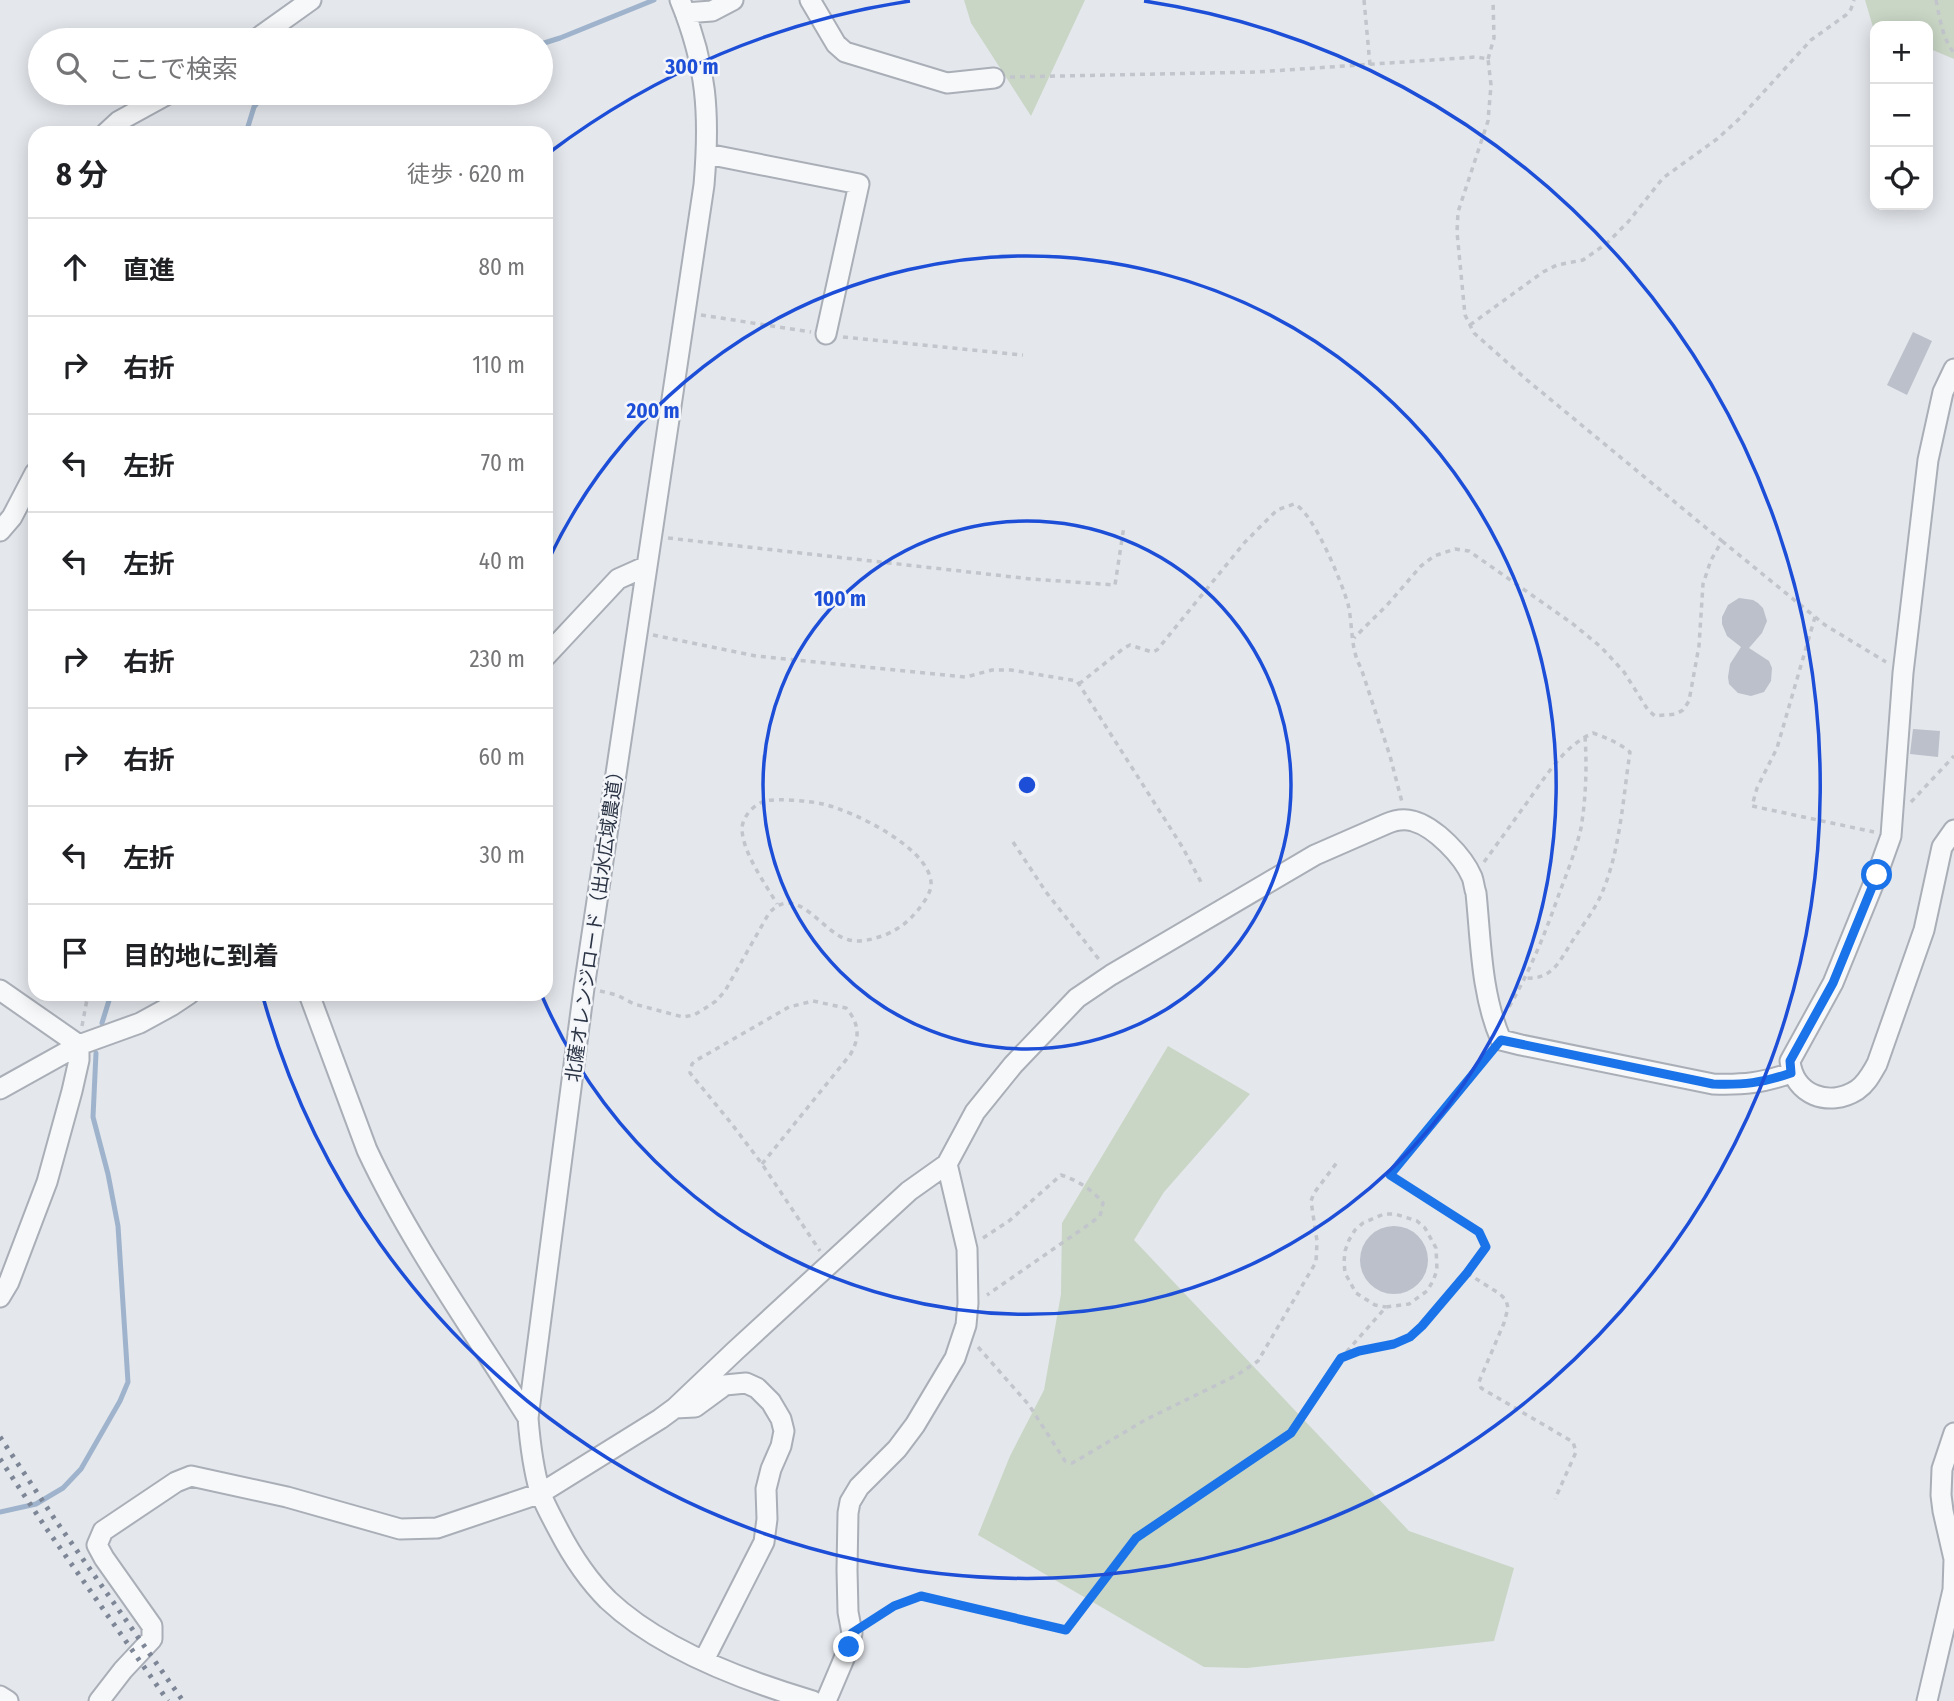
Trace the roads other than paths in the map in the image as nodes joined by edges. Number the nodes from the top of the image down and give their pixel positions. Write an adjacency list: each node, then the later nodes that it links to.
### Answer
1 (312, 0): 5 (street)
2 (733, 0): 4 (street)
3 (810, 0): 6 (street)
4 (682, 7): 9 (street, 北薩オレンジロード（出水広域農道）)
5 (272, 28)
6 (994, 78)
7 (148, 105): 8 (street)
8 (114, 126)
9 (706, 154): 10 (street); 14 (street, 北薩オレンジロード（出水広域農道）)
10 (826, 334)
11 (1954, 369): 21 (street)
12 (28, 486): 13 (street)
13 (0, 531)
14 (647, 566): 15 (street); 26 (street, 北薩オレンジロード（出水広域農道）)
15 (553, 649)
16 (1954, 830): 21 (street)
17 (0, 990): 20 (street)
18 (178, 1001): 20 (street)
19 (312, 1001): 26 (street)
20 (79, 1045): 22 (street); 24 (street)
21 (1791, 1073): 23 (street)
22 (0, 1089)
23 (947, 1164): 25 (street); 35 (street)
24 (0, 1297)
25 (675, 1408): 28 (street); 29 (street)
26 (528, 1418): 28 (street, 北薩オレンジロード（出水広域農道）)
27 (1954, 1433): 36 (street)
28 (541, 1493): 29 (street, 北薩オレンジロード（出水広域農道）); 33 (street)
29 (704, 1660): 31 (street, 北薩オレンジロード（出水広域農道）)
30 (0, 1696): 32 (street)
31 (773, 1696): 34 (street, 北薩オレンジロード（出水広域農道）)
32 (8, 1701)
33 (99, 1701)
34 (813, 1701)
35 (826, 1701)
36 (1927, 1701)

